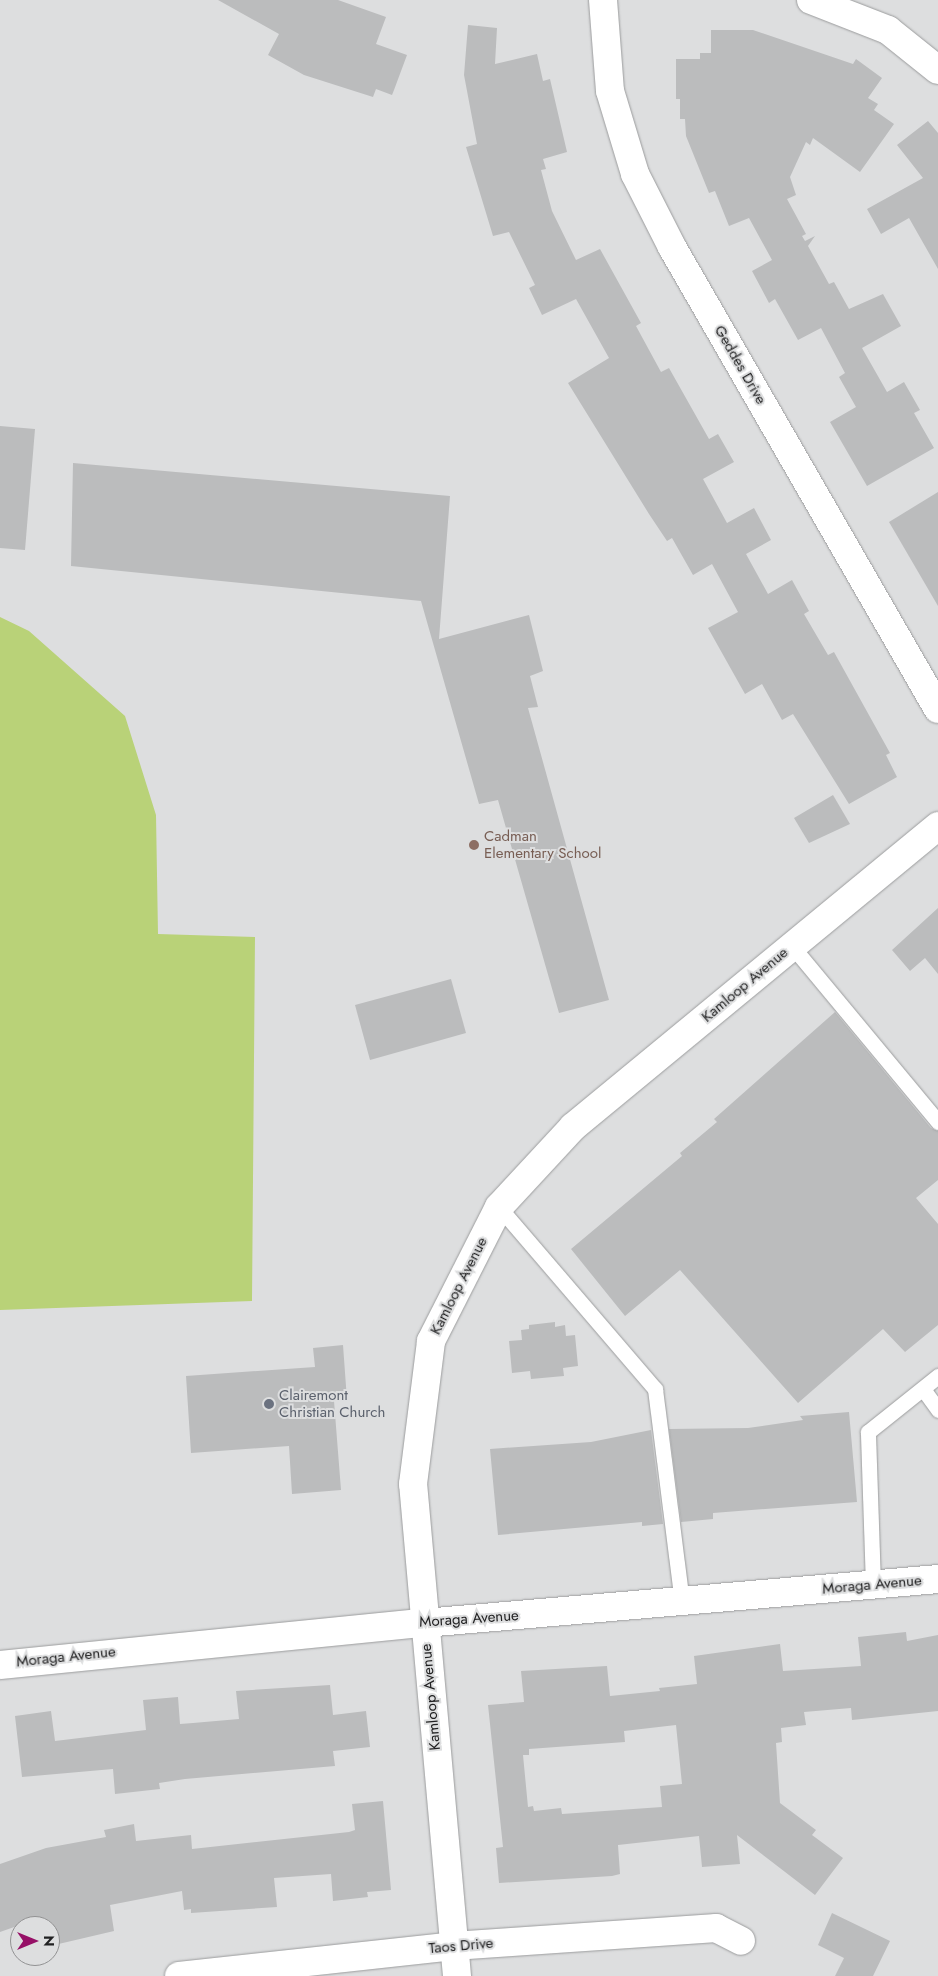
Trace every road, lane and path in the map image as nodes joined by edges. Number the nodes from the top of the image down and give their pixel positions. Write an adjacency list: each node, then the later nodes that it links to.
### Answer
1 (603, 0): 4 (street, Geddes Drive)
2 (811, 0): 3 (street)
3 (938, 70)
4 (938, 709)
5 (938, 826): 6 (street, Kamloop Avenue)
6 (792, 946): 7 (lane); 8 (street, Kamloop Avenue)
7 (938, 1122)
8 (499, 1207): 14 (lane); 15 (street, Kamloop Avenue)
9 (938, 1376): 10 (lane)
10 (923, 1389): 11 (lane); 13 (lane)
11 (938, 1410)
12 (938, 1579): 13 (street, Moraga Avenue)
13 (873, 1585): 14 (street, Moraga Avenue)
14 (682, 1603): 15 (street, Moraga Avenue)
15 (424, 1623): 16 (street, Moraga Avenue); 18 (street, Kamloop Avenue)
16 (0, 1665)
17 (741, 1941): 18 (street, Taos Drive)
18 (453, 1946): 19 (street, Taos Drive); 20 (street, Kamloop Avenue)
19 (179, 1976)
20 (457, 1976)

